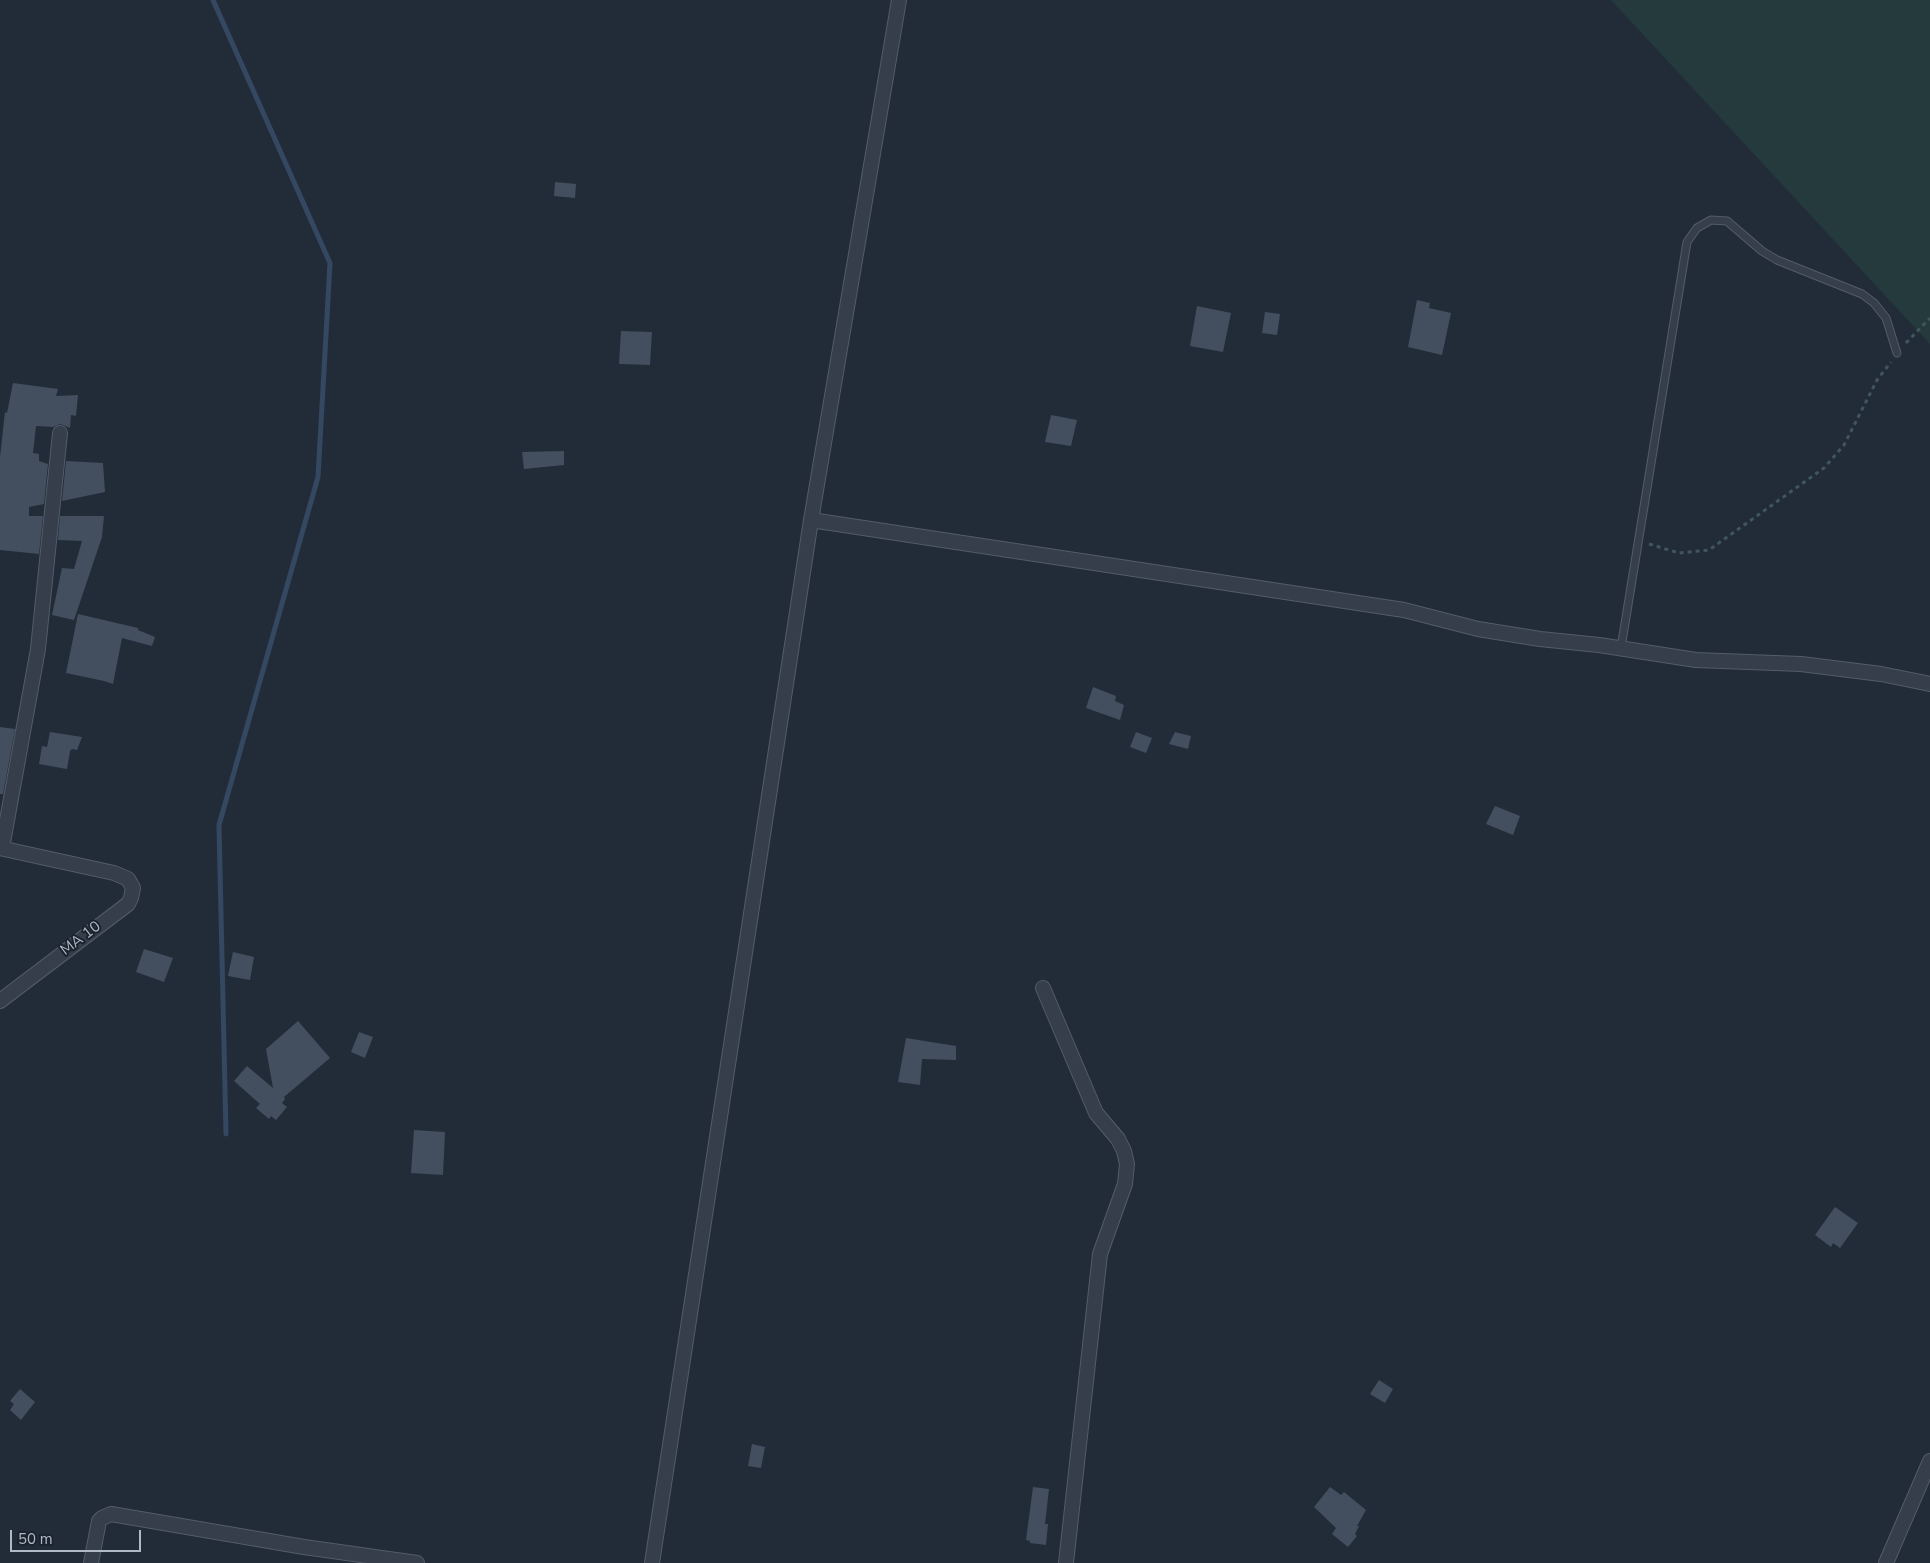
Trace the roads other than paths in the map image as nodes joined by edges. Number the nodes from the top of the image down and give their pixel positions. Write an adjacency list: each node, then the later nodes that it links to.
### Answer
1 (900, 0): 4 (street)
2 (1897, 353): 5 (lane)
3 (60, 433): 7 (street)
4 (811, 520): 5 (street); 13 (street)
5 (1621, 648): 6 (street)
6 (1930, 684)
7 (1, 848): 9 (street, MA 10)
8 (1043, 988): 14 (street)
9 (0, 1001)
10 (1930, 1461): 15 (street)
11 (91, 1563): 12 (street)
12 (417, 1563)
13 (652, 1563)
14 (1066, 1563)
15 (1886, 1563)

